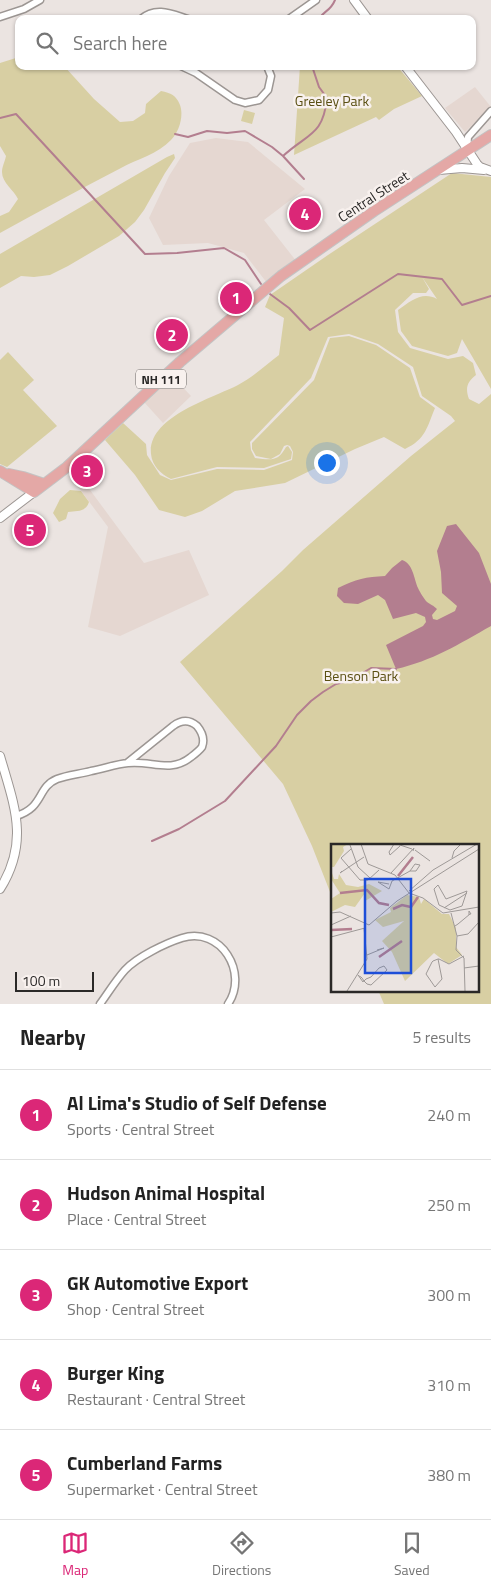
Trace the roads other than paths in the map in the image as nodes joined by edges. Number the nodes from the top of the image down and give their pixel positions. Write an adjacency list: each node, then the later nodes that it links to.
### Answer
1 (40, 0): 8 (street)
2 (316, 0): 6 (street)
3 (354, 0): 7 (street)
4 (147, 15): 5 (street)
5 (173, 15)
6 (295, 15)
7 (365, 15)
8 (0, 16)
9 (189, 70): 10 (street)
10 (269, 70)
11 (408, 70): 14 (street)
12 (491, 110): 14 (street)
13 (491, 135): 14 (main road, Central Street / NH 111)
14 (467, 151): 15 (main road, Central Street / NH 111); 16 (street)
15 (439, 170): 16 (street); 18 (main road, Central Street / NH 111)
16 (489, 170)
17 (4, 472): 18 (main road); 19 (main road)
18 (44, 484): 19 (main road, Central Street / NH 111)
19 (34, 492): 20 (street, Central Street)
20 (0, 518)
21 (0, 756): 23 (street)
22 (127, 763): 22 (street); 24 (street)
23 (3, 776): 24 (street)
24 (16, 816): 25 (street)
25 (0, 889)
26 (100, 1004): 27 (street)
27 (228, 1004)

